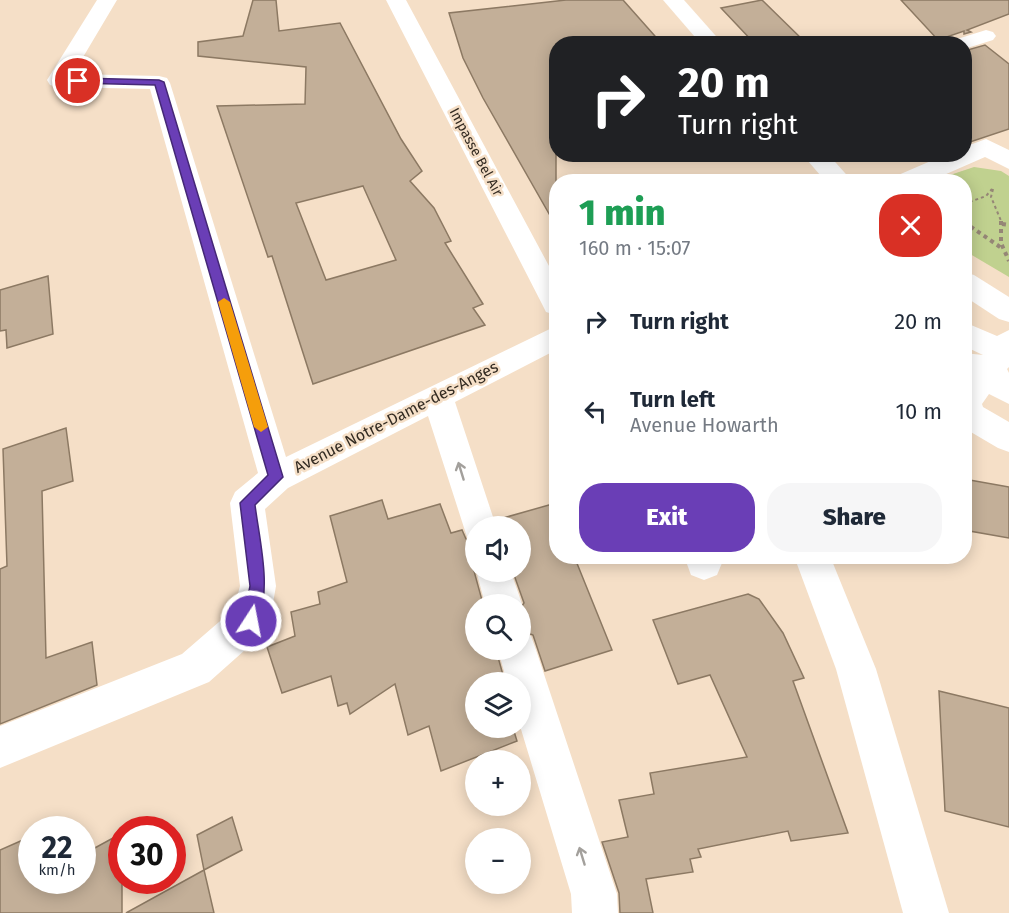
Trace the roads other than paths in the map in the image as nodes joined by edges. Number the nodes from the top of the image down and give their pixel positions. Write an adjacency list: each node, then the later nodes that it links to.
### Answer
1 (107, 0): 24 (street)
2 (396, 0): 14 (street, Impasse Bel Air)
3 (673, 0): 4 (street)
4 (705, 36)
5 (986, 36): 6 (street)
6 (972, 40)
7 (972, 153): 8 (street)
8 (1009, 161)
9 (822, 162): 11 (street)
10 (951, 162): 12 (street)
11 (833, 174)
12 (924, 174)
13 (972, 287): 15 (street)
14 (549, 291)
15 (1009, 311)
16 (549, 341): 19 (street, Avenue Notre-Dame-des-Anges)
17 (972, 351): 18 (street)
18 (984, 378): 20 (street); 21 (street)
19 (438, 397): 24 (street, Avenue Notre-Dame-des-Anges); 25 (street, one-way to 19)
20 (972, 413)
21 (1009, 414)
22 (972, 417): 23 (street)
23 (1009, 438)
24 (276, 477): 28 (street, Avenue Notre-Dame-des-Anges)
25 (476, 516)
26 (815, 564): 30 (street)
27 (520, 660): 29 (street, one-way to 27)
28 (0, 747)
29 (595, 913)
30 (926, 913)

